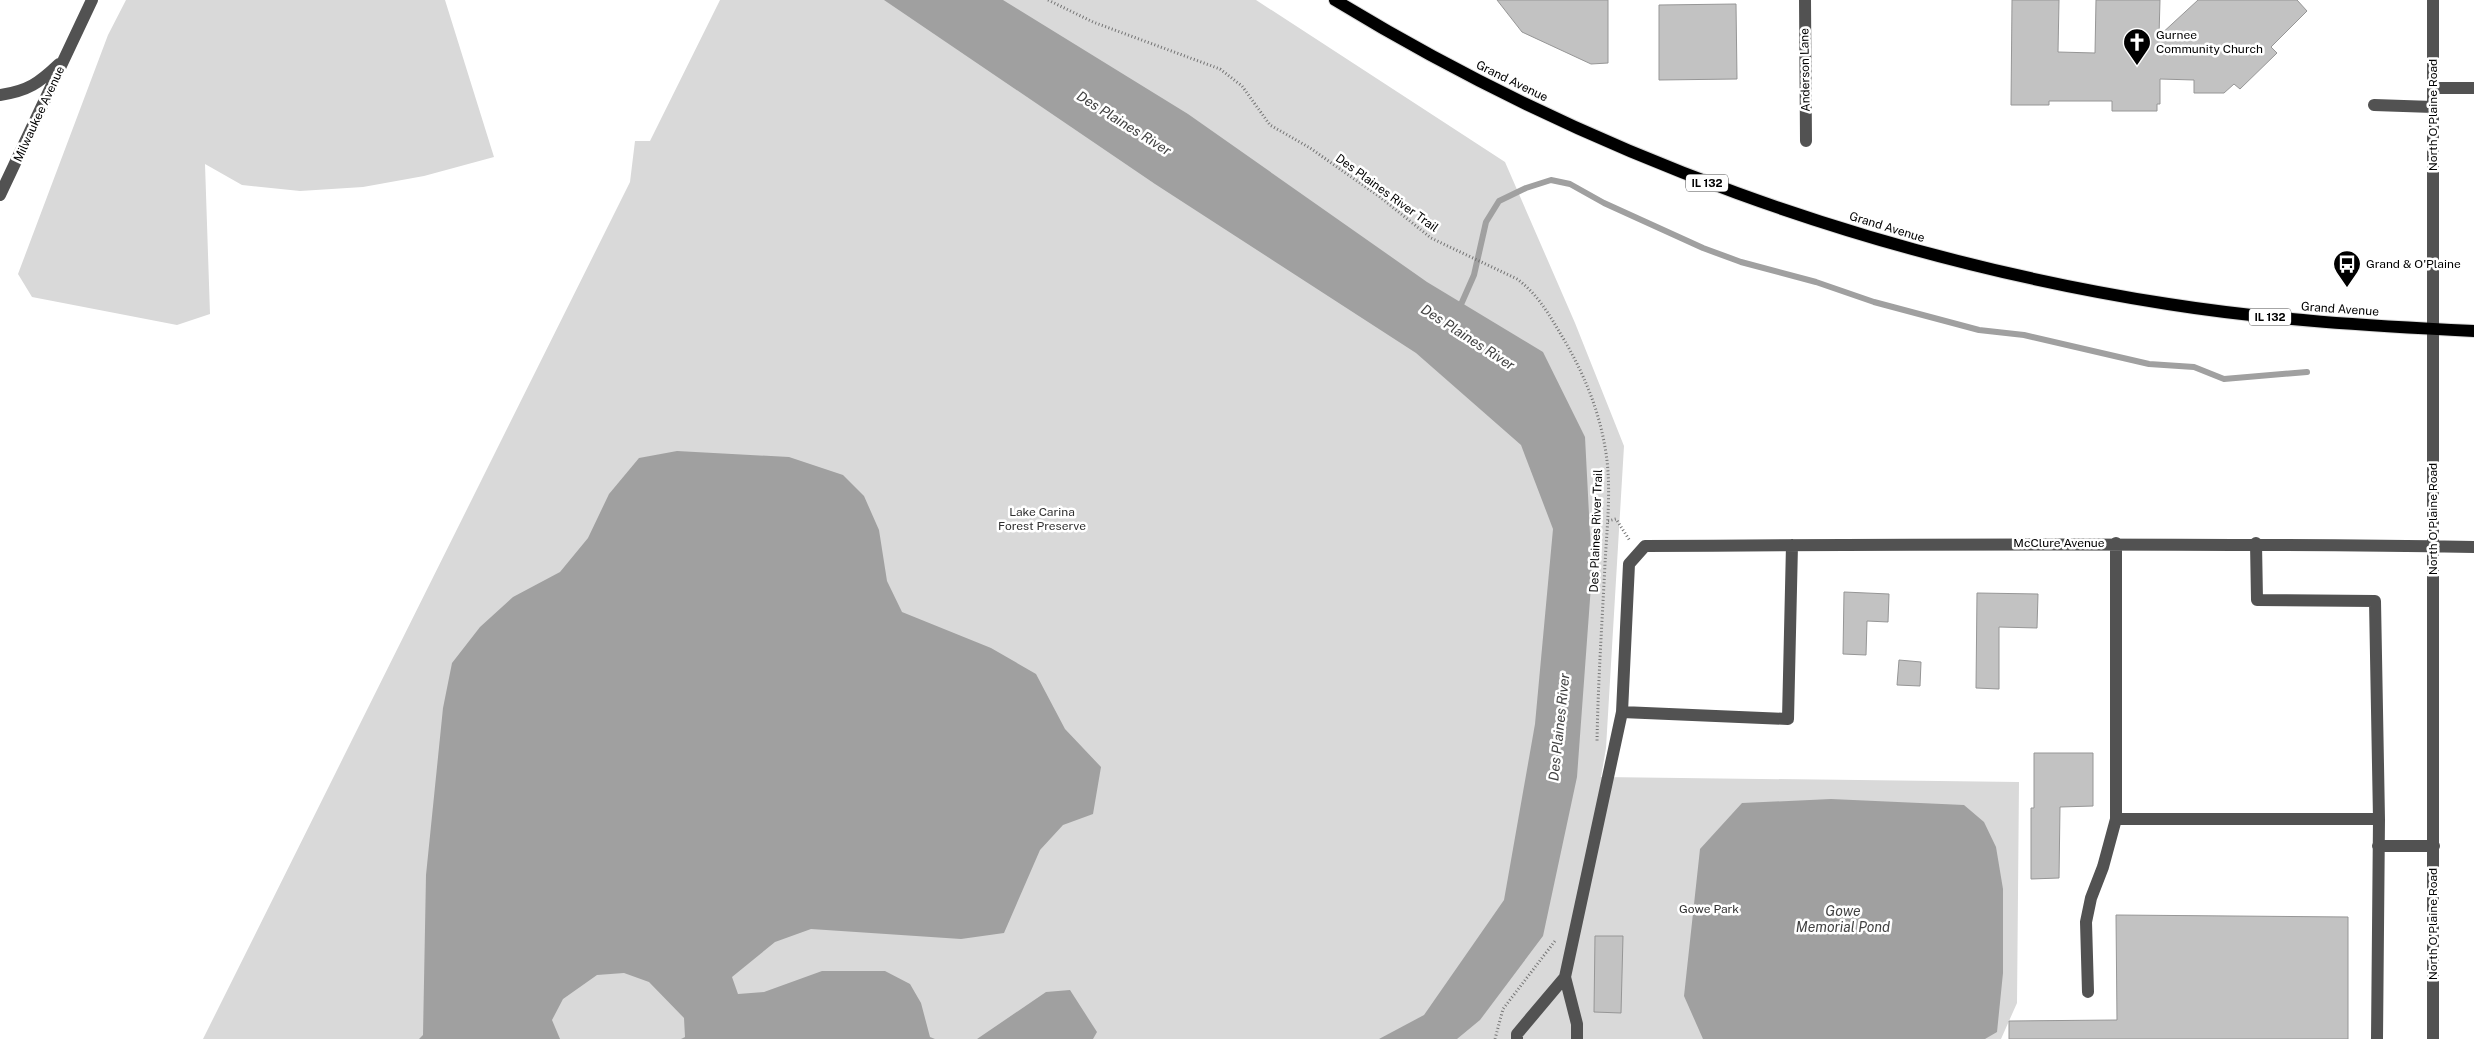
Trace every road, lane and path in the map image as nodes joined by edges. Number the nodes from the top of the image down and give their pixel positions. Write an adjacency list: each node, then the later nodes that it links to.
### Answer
1 (92, 0): 6 (street, Milwaukee Avenue)
2 (1048, 0): 16 (path, Des Plaines River Trail)
3 (1335, 0): 14 (main road, Grand Avenue / IL 132)
4 (1804, 0): 12 (street, Anderson Lane)
5 (2433, 0): 7 (street, North O'Plaine Road)
6 (65, 59): 9 (street, Milwaukee Avenue); 13 (street, Milwaukee Avenue)
7 (2433, 88): 8 (street); 11 (street, North O'Plaine Road)
8 (2474, 88)
9 (0, 95)
10 (2374, 105): 11 (street)
11 (2433, 107): 14 (street, North O'Plaine Road)
12 (1806, 141)
13 (0, 195)
14 (2433, 329): 15 (main road, Grand Avenue / IL 132); 21 (street, North O'Plaine Road)
15 (2474, 331)
16 (1608, 521): 20 (path); 24 (path, Des Plaines River Trail)
17 (2116, 543): 18 (street, McClure Avenue); 19 (street, McClure Avenue); 25 (street)
18 (2256, 544): 21 (street, McClure Avenue); 26 (street)
19 (1792, 545): 20 (street, McClure Avenue); 23 (street)
20 (1645, 546): 23 (street)
21 (2433, 546): 22 (street, McClure Avenue); 28 (street, North O'Plaine Road)
22 (2474, 547)
23 (1622, 712): 30 (street)
24 (1597, 748)
25 (2116, 819): 26 (street); 31 (street)
26 (2379, 819): 27 (street)
27 (2378, 846): 28 (street); 35 (street)
28 (2434, 846): 36 (street, North O'Plaine Road)
29 (1558, 938): 32 (path)
30 (1565, 977): 33 (street); 34 (street)
31 (2088, 992)
32 (1495, 1039)
33 (1517, 1039)
34 (1577, 1039)
35 (2377, 1039)
36 (2433, 1039)

